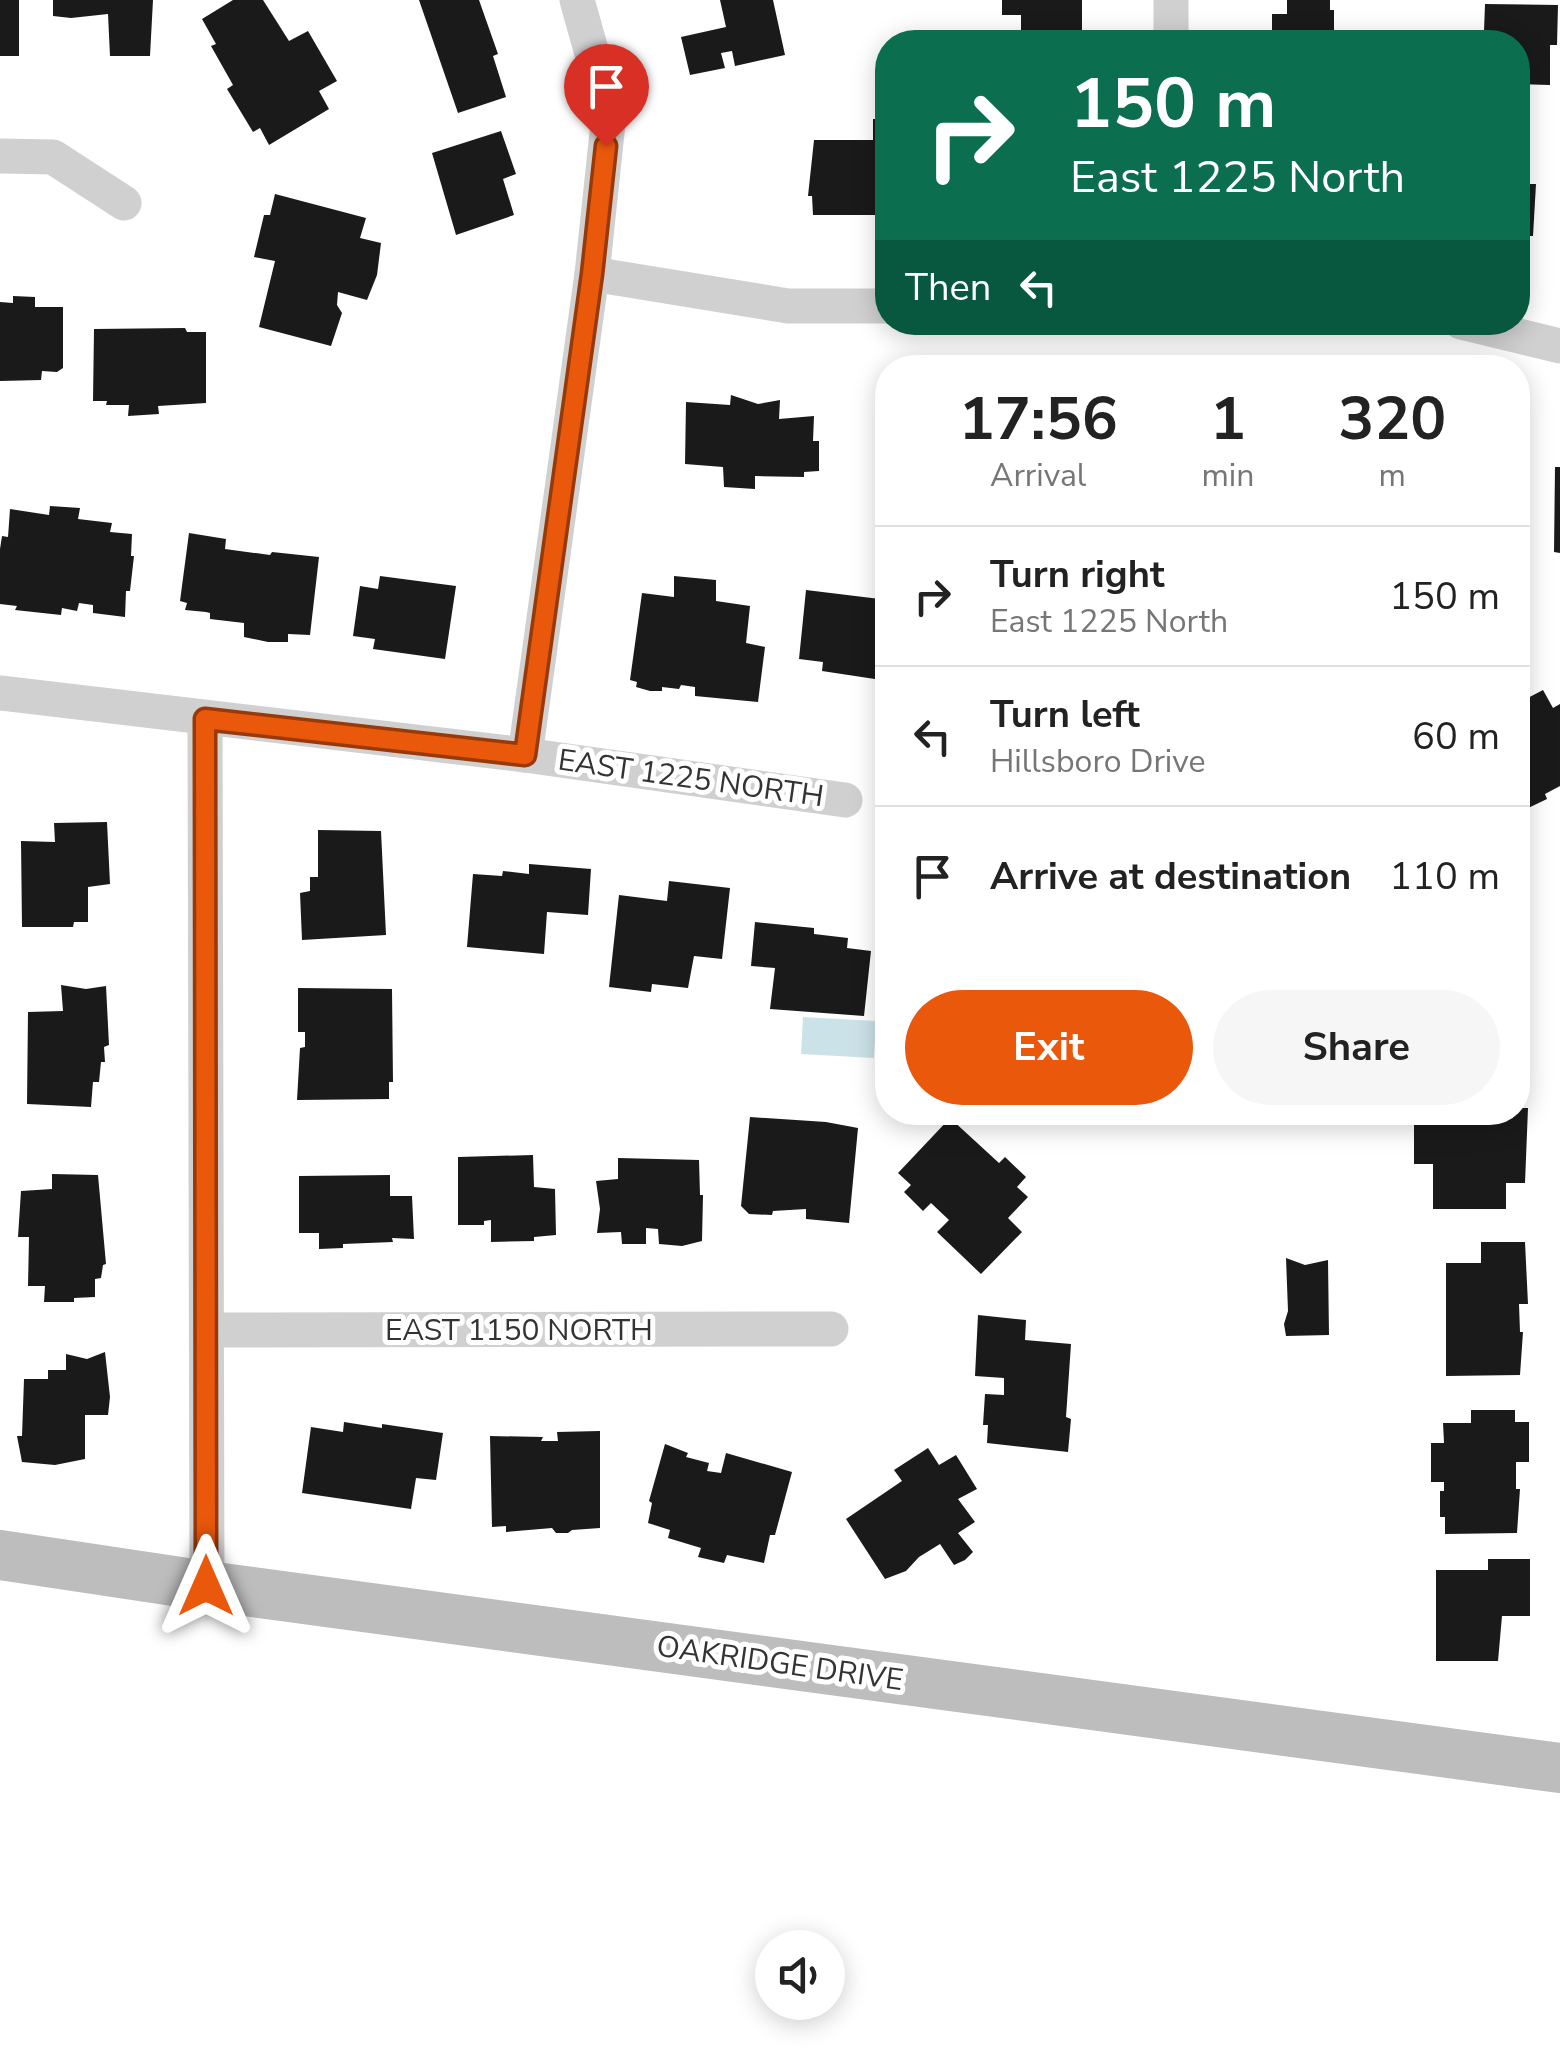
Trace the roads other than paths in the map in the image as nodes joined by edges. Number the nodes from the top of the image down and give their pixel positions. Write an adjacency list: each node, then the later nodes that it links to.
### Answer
1 (577, 0): 6 (street)
2 (1170, 0): 3 (street)
3 (1170, 30)
4 (0, 156): 5 (street)
5 (124, 202)
6 (592, 274): 7 (street); 12 (street)
7 (875, 306)
8 (1515, 335): 9 (street)
9 (1560, 346)
10 (0, 694): 11 (street, EAST 1225 NORTH)
11 (205, 719): 12 (street, EAST 1225 NORTH); 15 (street)
12 (525, 755): 13 (street, EAST 1225 NORTH)
13 (846, 800)
14 (831, 1329): 15 (street, EAST 1150 NORTH)
15 (208, 1330): 17 (street)
16 (0, 1555): 17 (street, OAKRIDGE DRIVE)
17 (206, 1586): 18 (street, OAKRIDGE DRIVE)
18 (1560, 1768)

